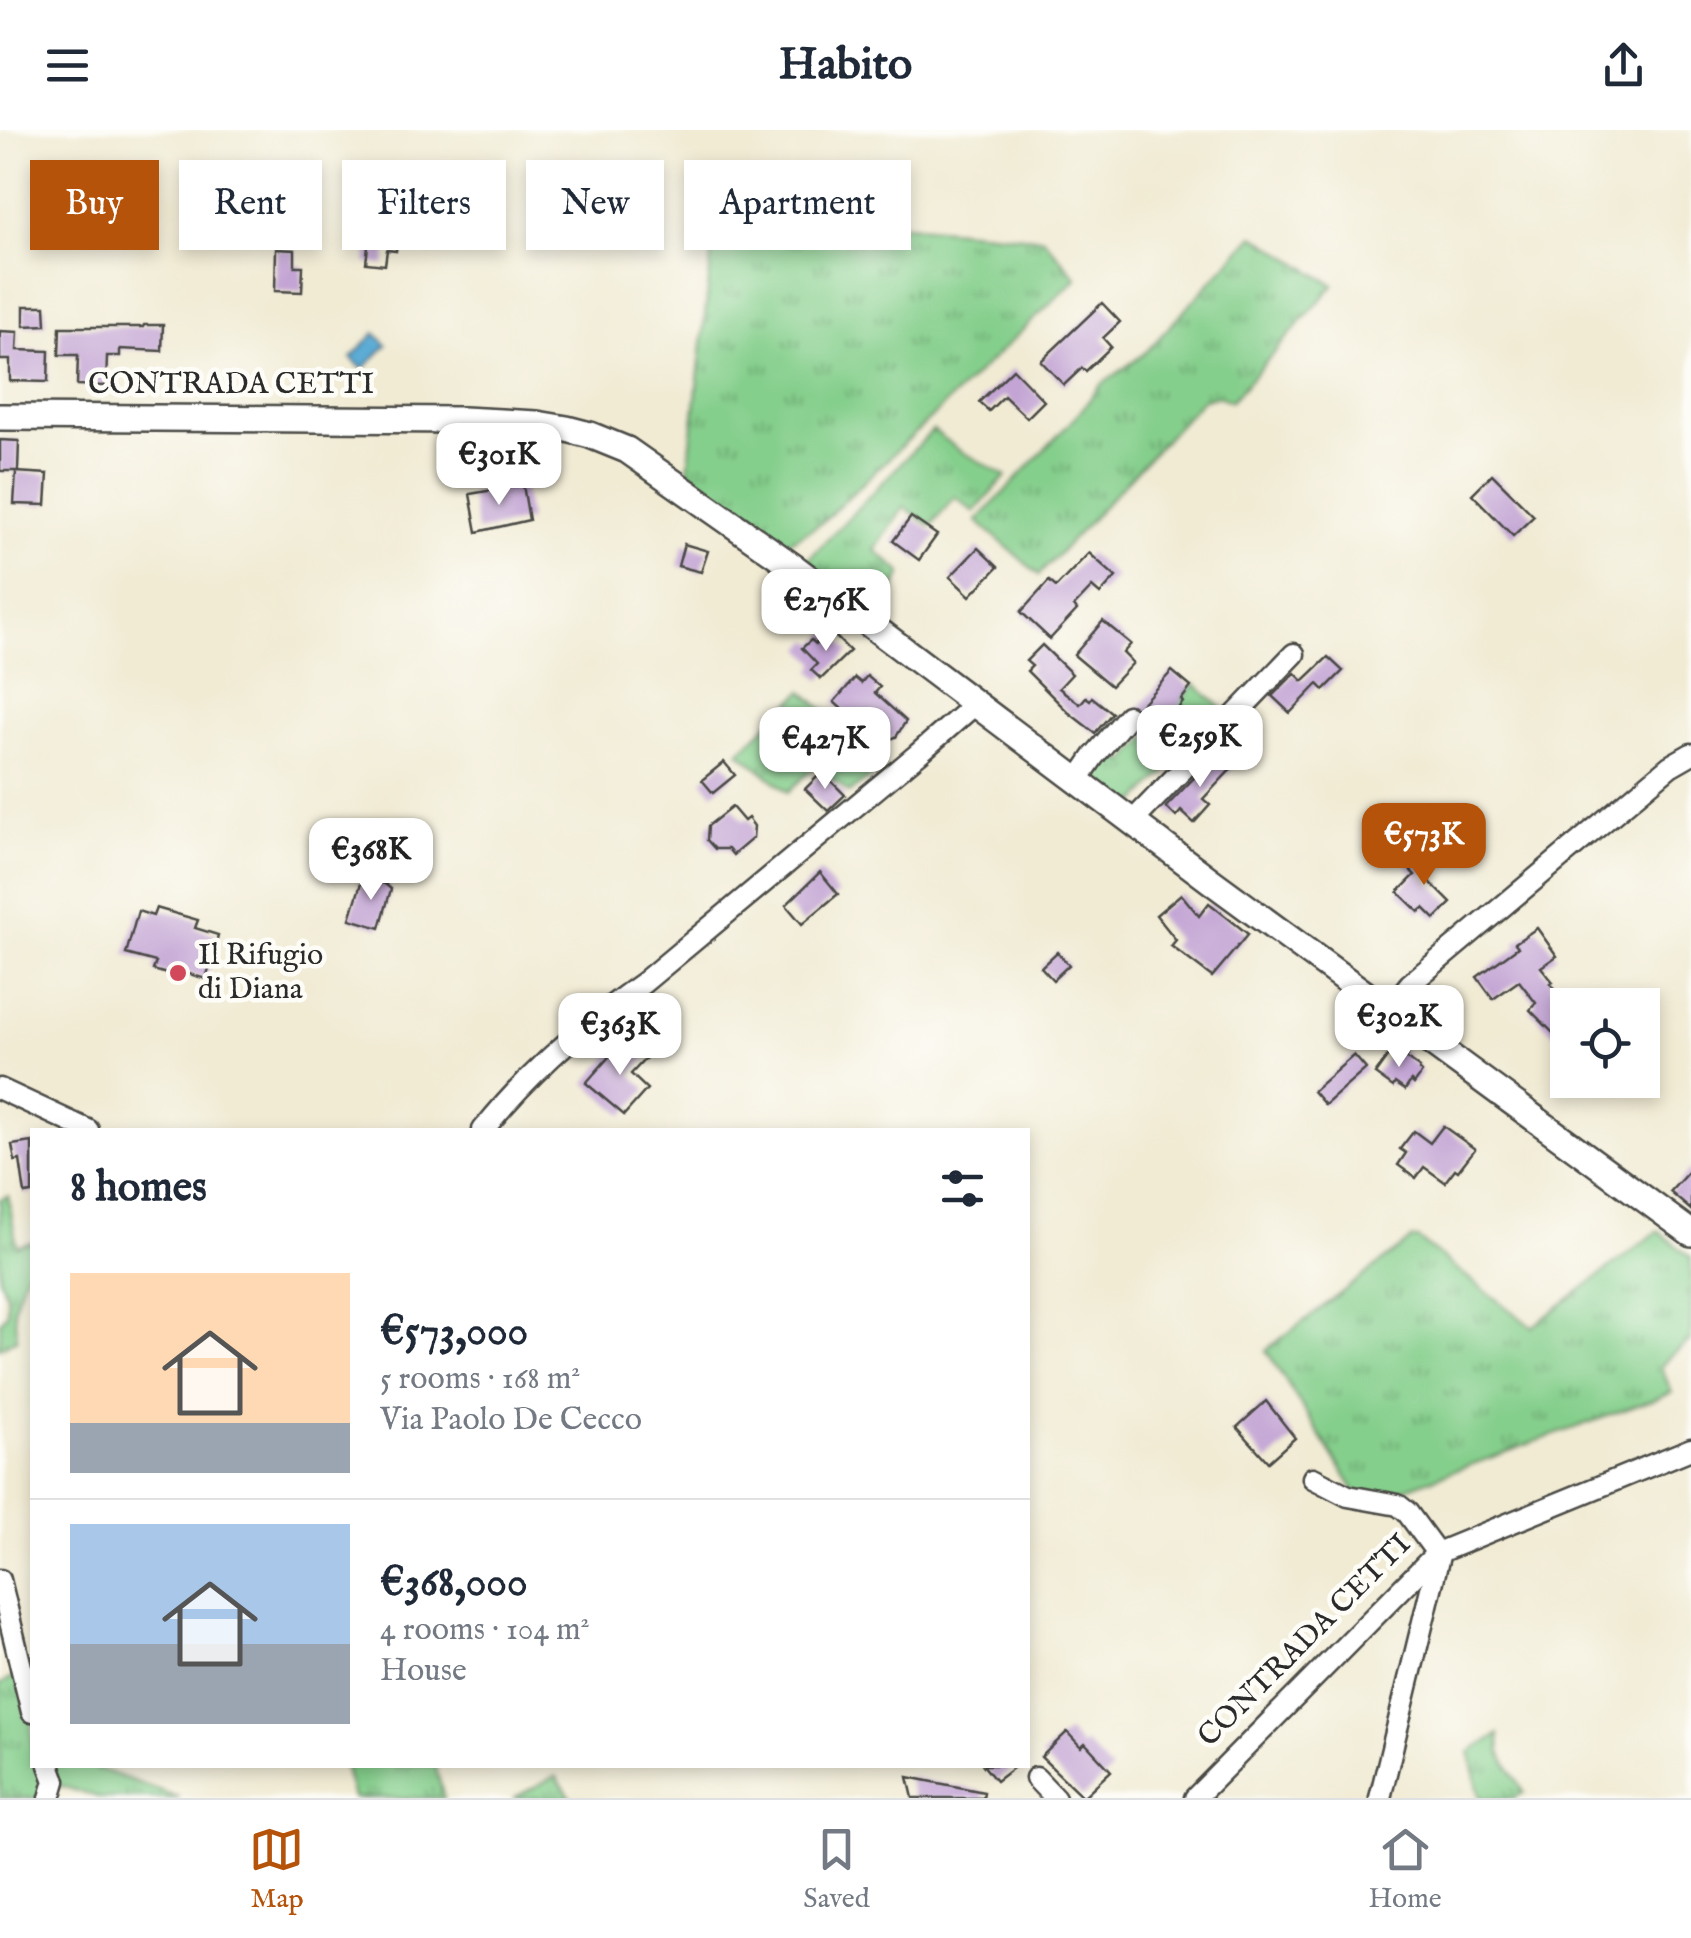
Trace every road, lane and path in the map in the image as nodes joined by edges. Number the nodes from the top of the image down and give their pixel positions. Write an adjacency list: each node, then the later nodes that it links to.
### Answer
1 (0, 417): 3 (main road, CONTRADA CETTI)
2 (1294, 654): 7 (street)
3 (974, 704): 6 (main road, CONTRADA CETTI); 11 (street)
4 (1128, 716): 6 (street)
5 (1691, 754): 8 (street)
6 (1077, 781): 7 (main road, CONTRADA CETTI)
7 (1132, 822): 8 (main road, CONTRADA CETTI)
8 (1388, 1011): 12 (main road, CONTRADA CETTI)
9 (0, 1089): 10 (street)
10 (84, 1128)
11 (485, 1128)
12 (1686, 1230)
13 (1691, 1448): 15 (street, CONTRADA CETTI)
14 (1313, 1478): 15 (street)
15 (1438, 1552): 22 (street, CONTRADA CETTI); 23 (street)
16 (0, 1580): 17 (street)
17 (30, 1704)
18 (50, 1768): 20 (street)
19 (1036, 1778): 21 (street)
20 (50, 1798)
21 (1054, 1798)
22 (1195, 1798)
23 (1380, 1798)

